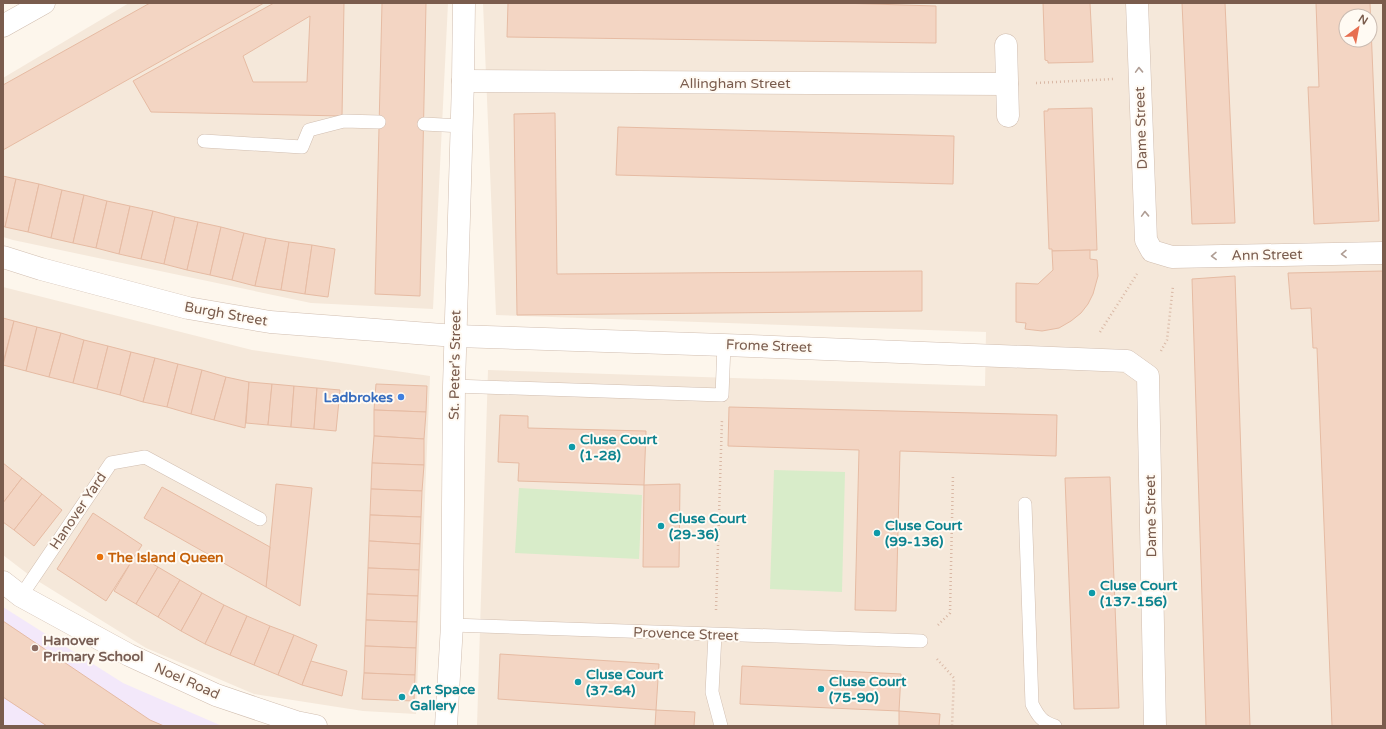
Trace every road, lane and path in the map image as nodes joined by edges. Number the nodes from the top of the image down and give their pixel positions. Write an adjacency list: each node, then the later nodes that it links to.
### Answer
1 (44, 3): 4 (street)
2 (464, 3): 7 (street, St. Peter's Street)
3 (1137, 3): 15 (street, Dame Street, one-way to 3)
4 (3, 26)
5 (1006, 45): 9 (street)
6 (1118, 78): 8 (path)
7 (463, 81): 9 (street, Allingham Street); 13 (street, St. Peter's Street)
8 (1035, 83)
9 (1007, 84): 10 (street)
10 (1008, 116)
11 (379, 122): 14 (lane)
12 (424, 124): 13 (lane)
13 (462, 126): 19 (street, St. Peter's Street)
14 (204, 141)
15 (1152, 252): 17 (street, Ann Street); 20 (path)
16 (1383, 253): 17 (street, Ann Street, one-way to 17)
17 (1176, 256): 22 (path)
18 (3, 257): 19 (street, Burgh Street)
19 (456, 336): 21 (street, Frome Street); 23 (street, St. Peter's Street)
20 (1098, 336)
21 (724, 345): 22 (street, Frome Street); 24 (lane)
22 (1148, 376): 38 (street, Dame Street)
23 (454, 386): 24 (lane); 30 (street, St. Peter's Street)
24 (722, 395): 31 (path)
25 (952, 474): 32 (path)
26 (1025, 504): 37 (lane)
27 (260, 518): 29 (lane, Hanover Yard)
28 (3, 582): 29 (street, Noel Road)
29 (21, 596): 33 (street, Noel Road)
30 (452, 625): 31 (lane, Provence Street); 34 (street, St. Peter's Street)
31 (715, 635): 32 (lane, Provence Street); 35 (lane)
32 (921, 641): 36 (path)
33 (316, 726)
34 (446, 726)
35 (721, 726)
36 (952, 726)
37 (1055, 726)
38 (1155, 726)

